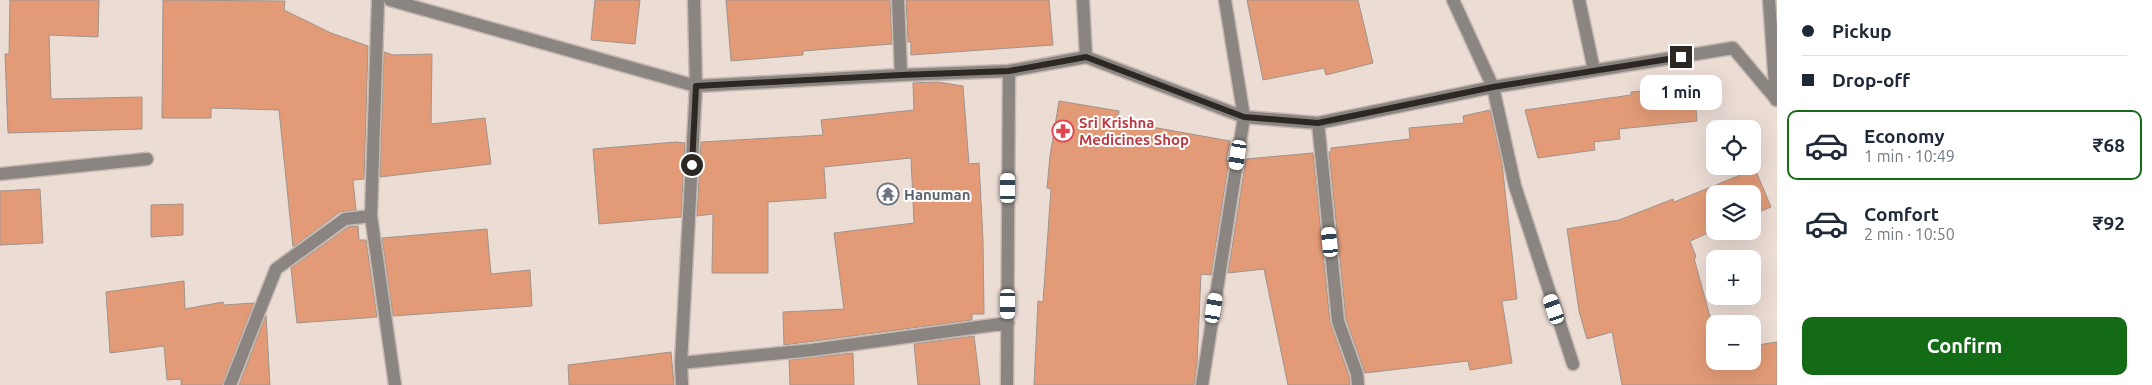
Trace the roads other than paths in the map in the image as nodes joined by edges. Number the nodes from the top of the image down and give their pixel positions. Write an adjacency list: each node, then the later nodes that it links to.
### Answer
1 (378, 0): 21 (street)
2 (390, 0): 14 (street)
3 (694, 0): 14 (street)
4 (898, 0): 13 (street)
5 (1083, 0): 10 (street)
6 (1225, 0): 17 (street)
7 (1454, 0): 15 (street)
8 (1579, 0): 11 (street)
9 (1768, 0): 16 (street)
10 (1086, 57): 12 (street); 17 (street)
11 (1594, 70): 15 (street); 16 (street)
12 (1009, 71): 13 (street); 22 (street)
13 (901, 75): 14 (street)
14 (696, 86): 23 (street)
15 (1493, 87): 18 (street); 24 (street)
16 (1776, 101)
17 (1244, 117): 18 (street); 29 (street)
18 (1318, 123): 30 (street)
19 (147, 159): 20 (street)
20 (0, 174)
21 (371, 216): 25 (street); 26 (street)
22 (1008, 323): 23 (street); 28 (street)
23 (680, 363): 27 (street)
24 (1573, 364)
25 (230, 385)
26 (395, 385)
27 (682, 385)
28 (1007, 385)
29 (1202, 385)
30 (1358, 385)

